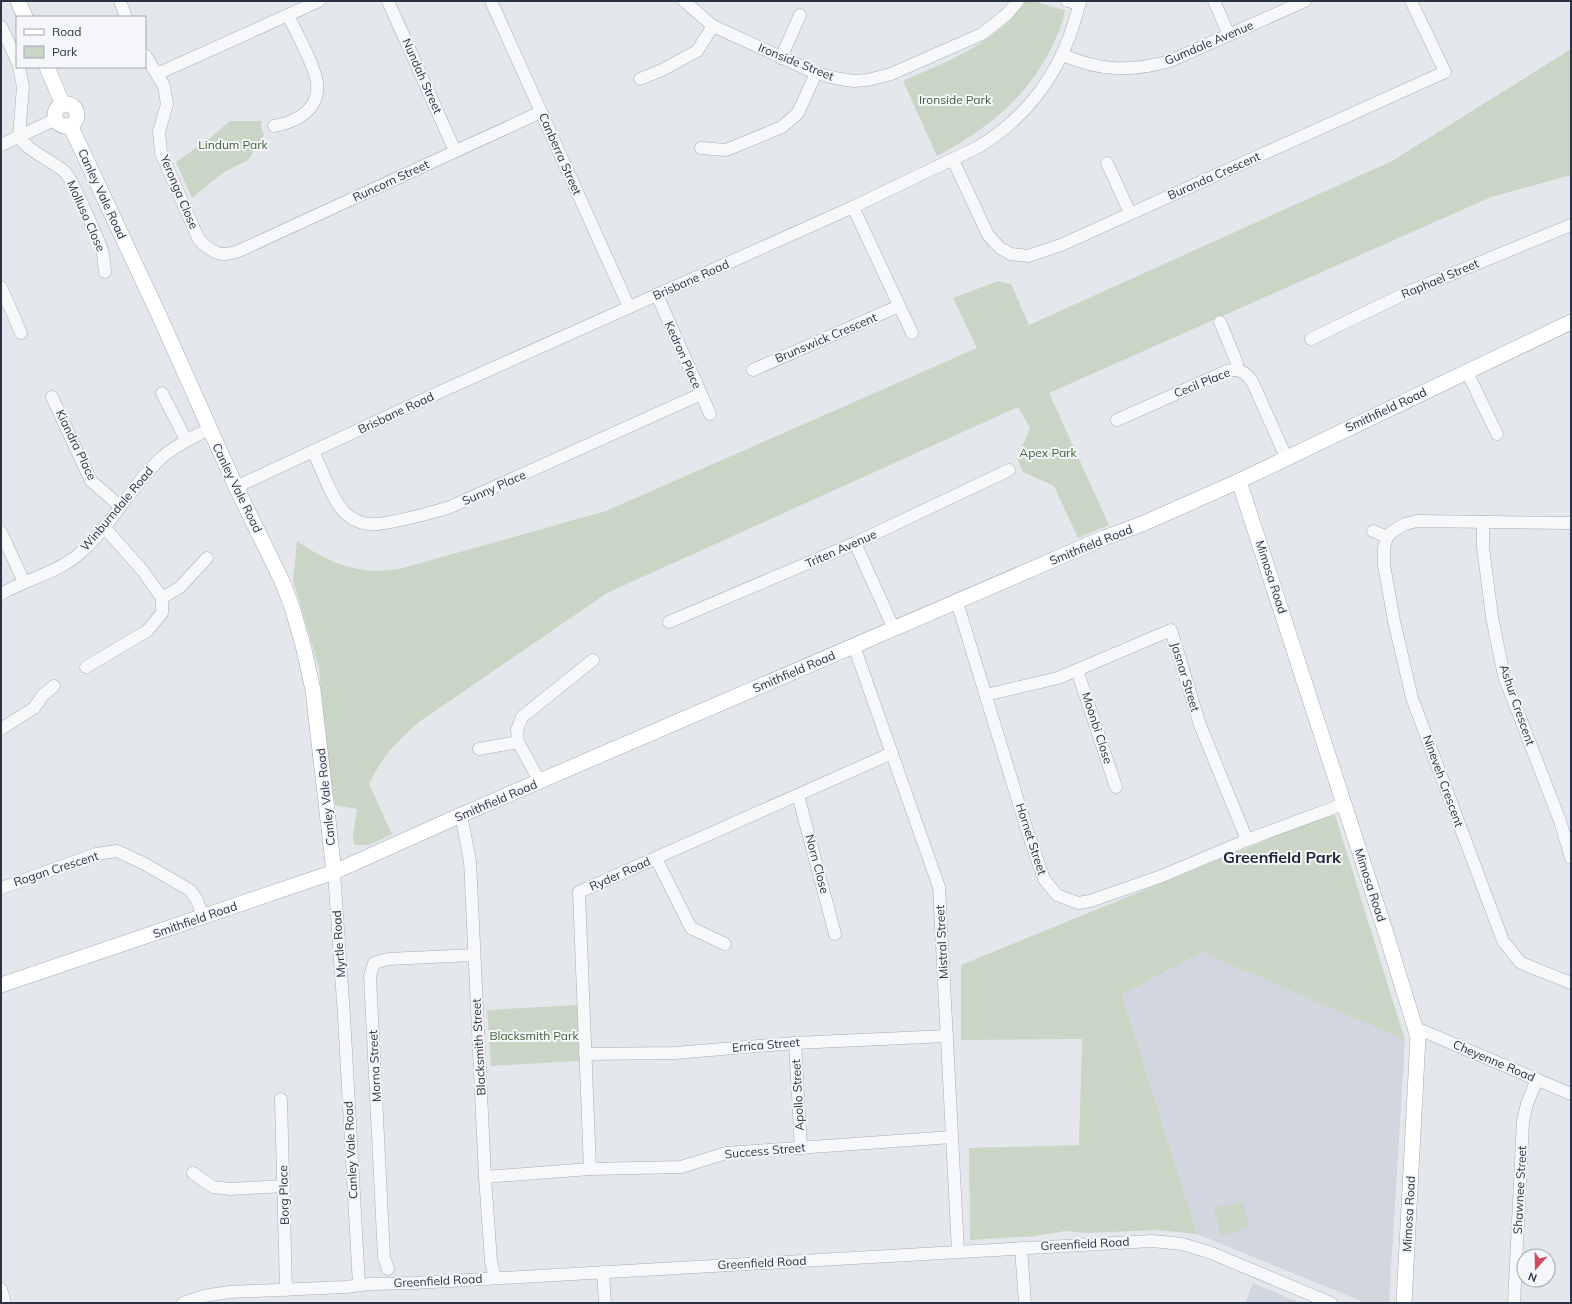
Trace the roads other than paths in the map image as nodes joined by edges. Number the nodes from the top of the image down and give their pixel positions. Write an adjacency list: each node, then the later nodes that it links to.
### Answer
1 (18, 1): 15 (main road)
2 (120, 1): 16 (street)
3 (319, 1): 14 (street)
4 (388, 1): 37 (street, Nundah Street)
5 (491, 1): 30 (street, Canberra Street)
6 (684, 1): 18 (street, Ironside Street)
7 (1018, 1): 26 (street, Ironside Street)
8 (1067, 1): 12 (street)
9 (1214, 1): 19 (street)
10 (1305, 1): 19 (street, Gumdale Avenue)
11 (1411, 1): 41 (street, Buranda Crescent)
12 (1080, 3): 20 (street, Brisbane Road)
13 (800, 14): 22 (street)
14 (288, 15): 27 (street); 33 (street)
15 (25, 16)
16 (126, 16)
17 (1, 26): 23 (street)
18 (713, 26): 22 (street, Ironside Street); 28 (street)
19 (1229, 35): 20 (street, Gumdale Avenue)
20 (1063, 55): 38 (street, Brisbane Road)
21 (146, 57): 27 (street, Yeronga Close)
22 (781, 58): 26 (street, Ironside Street)
23 (16, 59)
24 (19, 68): 34 (street)
25 (46, 68): 29 (main road)
26 (816, 73): 36 (street)
27 (157, 74): 43 (street, Yeronga Close)
28 (640, 79)
29 (63, 105): 31 (main road); 32 (main road)
30 (541, 112): 37 (street, Runcorn Street); 48 (street, Canberra Street)
31 (56, 119): 32 (main road); 34 (street)
32 (70, 125): 62 (main road, Canley Vale Road)
33 (274, 126)
34 (19, 137): 35 (street); 44 (street, Molluso Close)
35 (1, 145)
36 (701, 148)
37 (455, 151): 43 (street, Runcorn Street)
38 (953, 160): 40 (street, Brisbane Road); 41 (street, Buranda Crescent)
39 (1107, 163): 41 (street)
40 (853, 206): 46 (street, Brisbane Road); 47 (street)
41 (1130, 213)
42 (1571, 225): 53 (street, Raphael Street)
43 (241, 250)
44 (105, 272)
45 (1, 287): 51 (street)
46 (657, 295): 48 (street, Brisbane Road); 58 (street, Kedron Place)
47 (899, 306): 52 (street); 54 (street, Brunswick Crescent)
48 (629, 307): 65 (street, Brisbane Road)
49 (1220, 322): 55 (street)
50 (1571, 322): 56 (main road, Smithfield Road)
51 (21, 333)
52 (912, 333)
53 (1311, 339)
54 (752, 370)
55 (1236, 370): 61 (street, Cecil Place); 66 (street, Cecil Place)
56 (1467, 372): 63 (street); 66 (main road, Smithfield Road)
57 (162, 393): 64 (street)
58 (701, 394): 60 (street, Kedron Place); 65 (street, Sunny Place)
59 (52, 397): 70 (street, Kiandra Place)
60 (710, 414)
61 (1117, 420)
62 (209, 429): 64 (street, Winburndale Road); 69 (main road, Canley Vale Road)
63 (1497, 434)
64 (186, 440): 70 (street, Winburndale Road)
65 (313, 451): 69 (street, Brisbane Road)
66 (1286, 458): 68 (main road, Smithfield Road)
67 (1009, 470): 77 (street, Triten Avenue)
68 (1239, 481): 82 (main road, Smithfield Road); 98 (main road, Mimosa Road)
69 (236, 487): 103 (main road, Canley Vale Road)
70 (120, 506): 73 (street, Winburndale Road)
71 (1483, 522): 72 (street); 76 (street); 102 (street, Ashur Crescent)
72 (1571, 523)
73 (104, 527): 79 (street, Winburndale Road); 81 (street)
74 (1373, 531): 76 (street)
75 (1, 532): 79 (street)
76 (1387, 537): 109 (street, Nineveh Crescent)
77 (855, 543): 83 (street, Triten Avenue); 84 (street)
78 (207, 558): 81 (street)
79 (24, 582): 80 (street, Winburndale Road)
80 (1, 594)
81 (162, 598): 87 (street)
82 (957, 602): 84 (main road, Smithfield Road); 90 (street, Hornet Street)
83 (669, 622)
84 (894, 629): 85 (main road, Smithfield Road)
85 (854, 646): 94 (street, Mistral Street); 95 (main road, Smithfield Road)
86 (593, 660): 92 (street)
87 (86, 667)
88 (1077, 670): 90 (street, Jasnar Street); 96 (street, Moonbi Close); 100 (street, Jasnar Street)
89 (54, 686): 91 (street)
90 (986, 696): 100 (street, Hornet Street)
91 (1, 729)
92 (518, 742): 93 (street); 95 (street)
93 (479, 749)
94 (892, 753): 97 (street, Ryder Road); 113 (street, Mistral Street)
95 (540, 782): 99 (main road, Smithfield Road)
96 (1116, 786)
97 (798, 795): 101 (street, Ryder Road); 106 (street, Norn Close)
98 (1344, 804): 100 (street, Hornet Street); 112 (main road, Mimosa Road)
99 (461, 815): 103 (main road, Smithfield Road); 108 (street, Blacksmith Street)
100 (1247, 840)
101 (656, 858): 107 (street); 115 (street, Ryder Road)
102 (1571, 858)
103 (334, 872): 105 (main road, Smithfield Road); 111 (street, Myrtle Road)
104 (1, 888): 105 (street, Rogan Crescent)
105 (203, 918): 110 (main road, Smithfield Road)
106 (835, 934)
107 (725, 944)
108 (474, 955): 123 (street, Blacksmith Street); 127 (street, Morna Street)
109 (1571, 983)
110 (1, 985)
111 (344, 1016): 130 (street, Canley Vale Road)
112 (1416, 1028): 116 (street, Cheyenne Road); 139 (main road, Mimosa Road)
113 (947, 1036): 114 (street, Errica Street); 119 (street, Mistral Street)
114 (795, 1042): 115 (street, Errica Street); 120 (street, Apollo Street)
115 (585, 1054): 121 (street, Ryder Road)
116 (1536, 1079): 117 (street, Cheyenne Road); 140 (street, Shawnee Street)
117 (1571, 1094)
118 (281, 1099): 124 (street, Borg Place)
119 (952, 1137): 120 (street, Success Street); 126 (street, Mistral Street)
120 (801, 1148): 121 (street, Success Street)
121 (590, 1169): 123 (street, Success Street)
122 (193, 1173): 124 (street)
123 (485, 1177): 129 (street, Blacksmith Street)
124 (284, 1186): 132 (street, Borg Place)
125 (1021, 1248): 126 (street, Greenfield Road); 137 (street); 138 (street, Greenfield Road)
126 (958, 1251): 128 (street, Greenfield Road)
127 (388, 1269)
128 (603, 1272): 129 (street, Greenfield Road); 136 (street)
129 (495, 1278): 130 (street, Greenfield Road)
130 (359, 1284): 132 (street, Greenfield Road)
131 (1, 1290): 134 (street)
132 (286, 1290): 133 (street, Greenfield Road)
133 (229, 1298): 135 (street, Greenfield Road)
134 (5, 1303)
135 (183, 1303)
136 (604, 1303)
137 (1025, 1303)
138 (1331, 1303)
139 (1404, 1303)
140 (1514, 1303)

